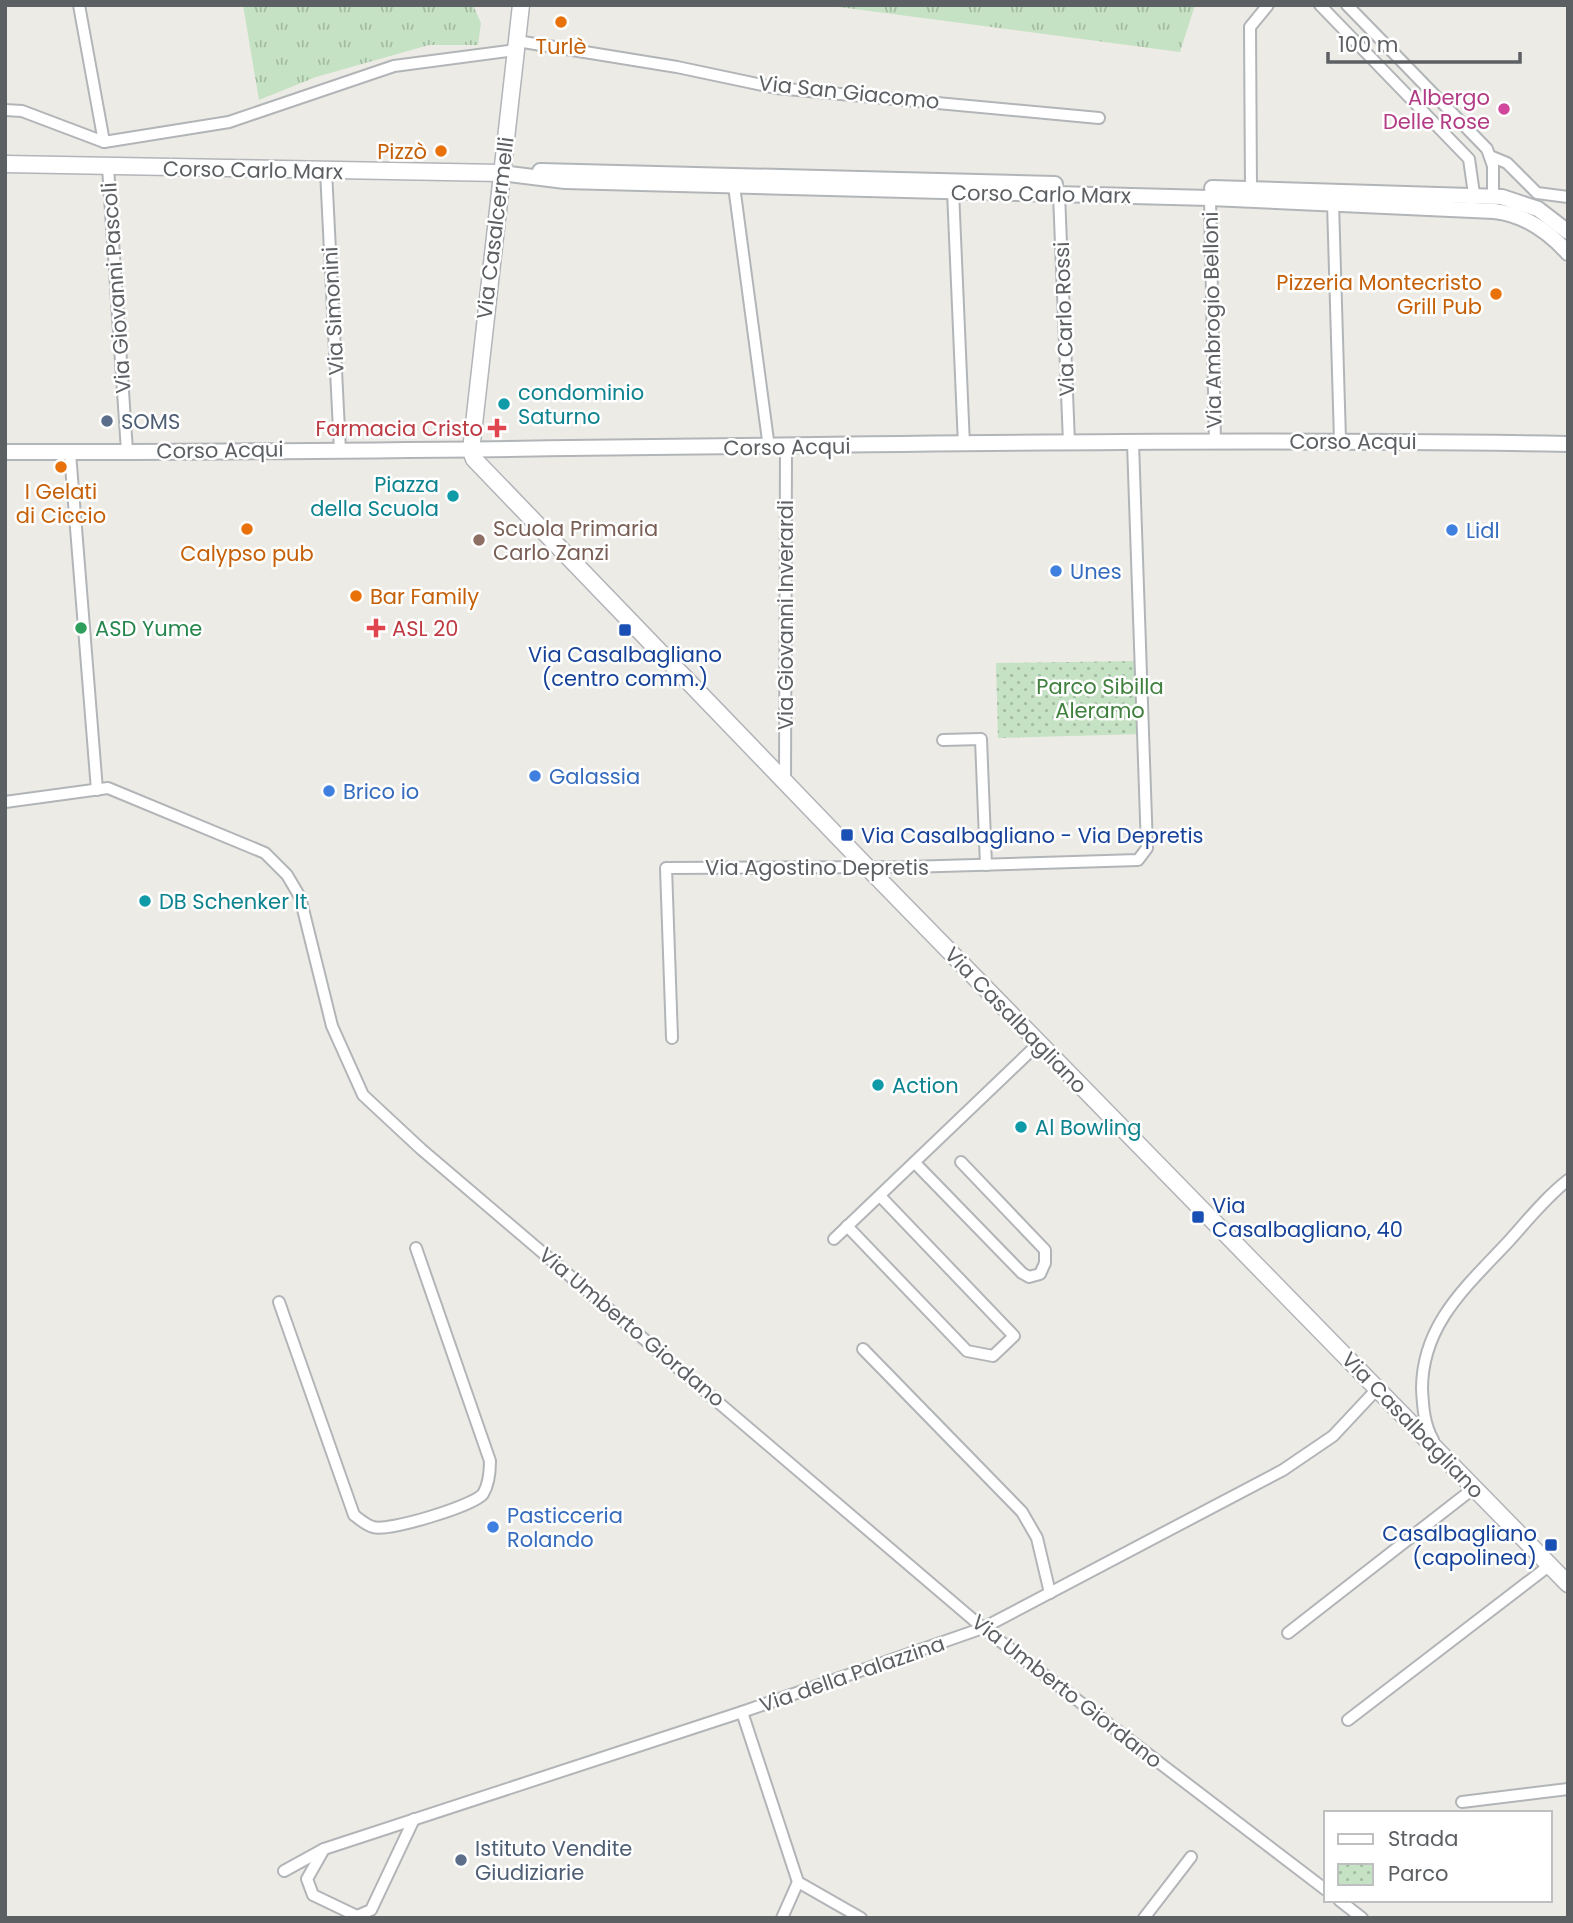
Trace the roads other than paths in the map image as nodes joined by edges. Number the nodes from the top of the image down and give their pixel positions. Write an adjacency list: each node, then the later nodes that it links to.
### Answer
1 (79, 5): 9 (street)
2 (521, 5): 6 (main road, Via Casalcermelli)
3 (1268, 5): 16 (street)
4 (1320, 5): 21 (street)
5 (1347, 5): 10 (street)
6 (516, 46): 8 (street, Via San Giacomo); 9 (street, Via San Giacomo); 14 (main road, Via Casalcermelli)
7 (5, 110): 9 (street, Via San Giacomo)
8 (1099, 118)
9 (104, 142)
10 (1490, 156): 19 (street); 21 (street)
11 (5, 164): 12 (main road, Corso Carlo Marx)
12 (107, 167): 13 (main road, Corso Carlo Marx); 35 (street, Via Giovanni Pascoli)
13 (326, 171): 14 (main road, Corso Carlo Marx); 32 (street, Via Simonini)
14 (501, 173): 15 (street, Corso Carlo Marx); 16 (street, Corso Carlo Marx); 33 (main road, Via Casalcermelli)
15 (734, 186): 17 (street, Corso Carlo Marx); 31 (street)
16 (1251, 190): 21 (street, Corso Carlo Marx)
17 (953, 191): 18 (street, Corso Carlo Marx); 29 (street)
18 (1059, 194): 20 (street, Corso Carlo Marx); 26 (street, Via Carlo Rossi)
19 (1568, 197)
20 (1210, 198): 22 (street, Corso Carlo Marx); 25 (street, Via Ambrogio Belloni)
21 (1485, 199): 22 (street, Corso Carlo Marx); 23 (street, Corso Carlo Marx)
22 (1333, 203): 24 (street)
23 (1566, 242)
24 (1340, 440): 25 (street, Corso Acqui); 28 (street, Corso Acqui)
25 (1215, 442): 27 (street, Corso Acqui)
26 (1069, 443): 27 (street, Corso Acqui); 29 (street, Corso Acqui)
27 (1133, 443): 41 (street, Via Agostino Depretis)
28 (1568, 444)
29 (964, 445): 30 (street, Corso Acqui)
30 (786, 447): 31 (street, Corso Acqui); 38 (street, Via Giovanni Inverardi)
31 (769, 448): 33 (street, Corso Acqui)
32 (340, 450): 33 (street, Corso Acqui); 35 (street, Corso Acqui)
33 (471, 451): 38 (main road, Via Casalbagliano)
34 (5, 452): 36 (street, Corso Acqui)
35 (127, 452): 36 (street, Corso Acqui)
36 (70, 453): 39 (street)
37 (943, 740): 41 (street)
38 (785, 782): 42 (main road, Via Casalbagliano)
39 (97, 790): 40 (street, Via Umberto Giordano); 62 (street, Via Umberto Giordano)
40 (5, 802)
41 (986, 865): 42 (street, Via Agostino Depretis)
42 (867, 867): 43 (street, Via Agostino Depretis); 44 (main road, Via Casalbagliano)
43 (672, 1038)
44 (1039, 1043): 46 (street); 54 (main road, Via Casalbagliano)
45 (961, 1162): 46 (street)
46 (915, 1163): 48 (street)
47 (1568, 1180): 55 (street)
48 (880, 1196): 49 (street); 49 (street)
49 (847, 1226): 50 (street)
50 (834, 1239)
51 (416, 1248): 52 (street)
52 (279, 1301)
53 (863, 1349): 61 (street)
54 (1377, 1389): 56 (main road, Via Casalbagliano); 61 (street, Via della Palazzina)
55 (1423, 1398): 56 (street); 57 (street)
56 (1398, 1410): 57 (main road, Via Casalbagliano)
57 (1443, 1457): 58 (main road, Via Casalbagliano)
58 (1474, 1488): 59 (main road, Via Casalbagliano); 63 (street)
59 (1550, 1565): 60 (main road, Via Casalbagliano); 65 (street)
60 (1568, 1584)
61 (1050, 1593): 62 (street, Via della Palazzina)
62 (983, 1628): 64 (street, Via della Palazzina); 73 (street, Via Umberto Giordano)
63 (1288, 1633)
64 (742, 1712): 68 (street, Via della Palazzina); 72 (street)
65 (1348, 1720)
66 (1568, 1790): 67 (street)
67 (1462, 1802)
68 (414, 1819): 69 (street, Via della Palazzina); 69 (street)
69 (324, 1849): 71 (street, Via della Palazzina)
70 (1191, 1857): 77 (street)
71 (284, 1871)
72 (798, 1882): 75 (street); 76 (street)
73 (1324, 1888)
74 (1342, 1902): 78 (street)
75 (782, 1918)
76 (861, 1918)
77 (1144, 1918)
78 (1362, 1918)

